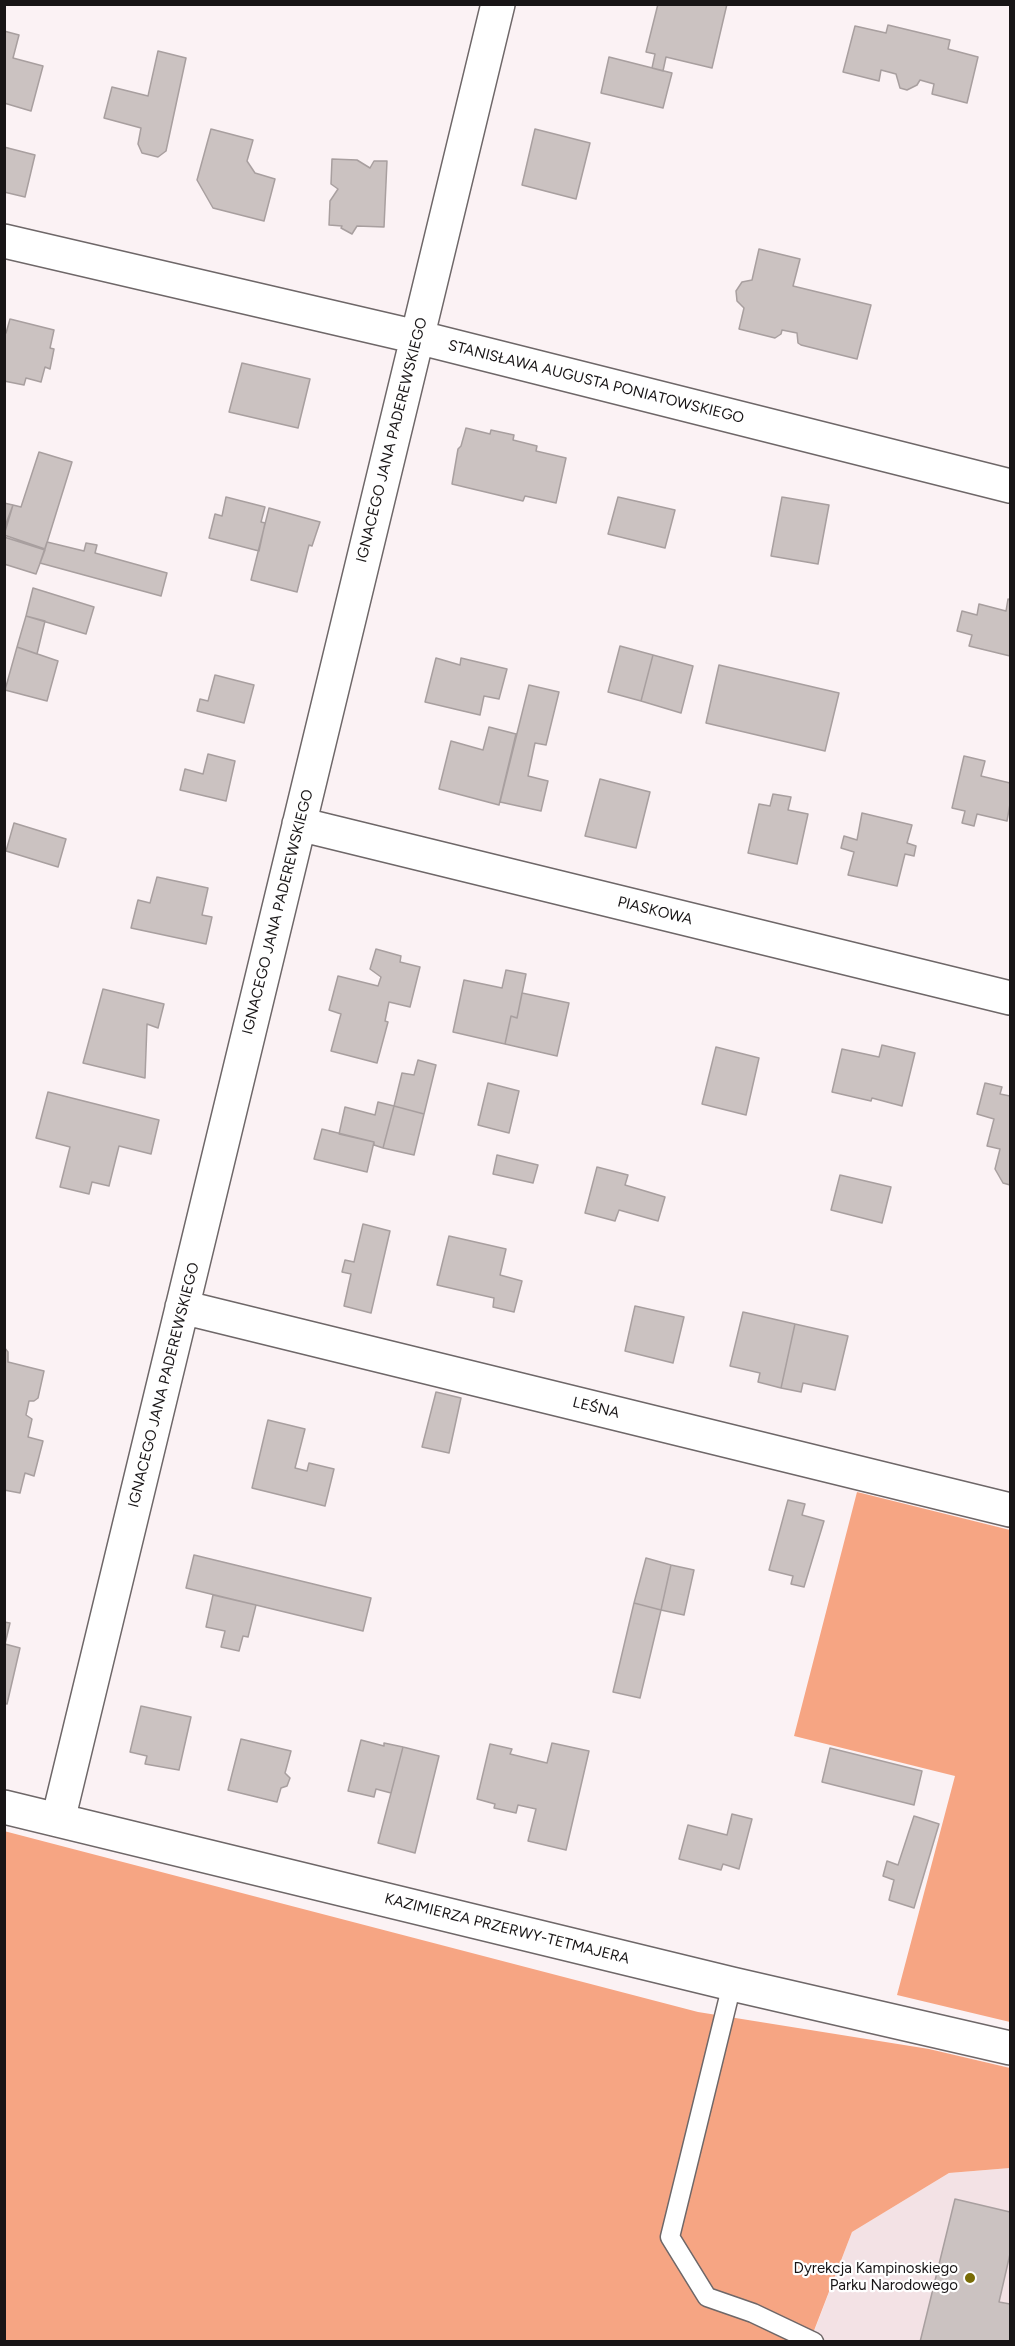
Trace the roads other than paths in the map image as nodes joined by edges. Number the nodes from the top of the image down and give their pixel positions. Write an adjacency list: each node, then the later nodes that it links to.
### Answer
1 (498, 4): 3 (street, IGNACEGO JANA PADEREWSKIEGO)
2 (4, 241): 3 (street, STANISŁAWA AUGUSTA PONIATOWSKIEGO)
3 (417, 337): 4 (street, STANISŁAWA AUGUSTA PONIATOWSKIEGO); 5 (street, IGNACEGO JANA PADEREWSKIEGO)
4 (1011, 486)
5 (299, 824): 6 (street, PIASKOWA); 7 (street, IGNACEGO JANA PADEREWSKIEGO)
6 (1011, 998)
7 (182, 1307): 8 (street, LEŚNA); 10 (street, IGNACEGO JANA PADEREWSKIEGO)
8 (1011, 1510)
9 (4, 1807): 10 (street, KAZIMIERZA PRZERWY-TETMAJERA)
10 (58, 1820): 11 (street, KAZIMIERZA PRZERWY-TETMAJERA)
11 (732, 1984): 12 (street, KAZIMIERZA PRZERWY-TETMAJERA); 13 (lane)
12 (1011, 2048)
13 (814, 2342)

